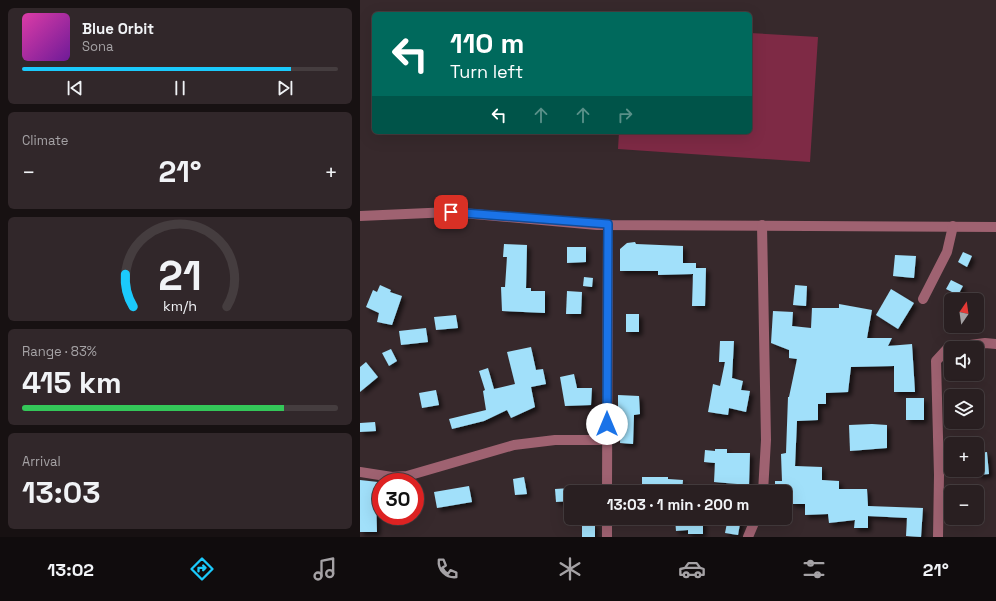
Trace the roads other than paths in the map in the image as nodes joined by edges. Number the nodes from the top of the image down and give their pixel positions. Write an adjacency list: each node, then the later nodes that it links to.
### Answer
1 (360, 216): 2 (street)
2 (608, 224): 3 (street); 8 (street)
3 (762, 225): 4 (street); 11 (street)
4 (953, 226): 5 (street); 6 (street)
5 (996, 227)
6 (923, 299)
7 (996, 344): 16 (street)
8 (607, 440): 9 (street); 10 (street)
9 (360, 472)
10 (607, 485)
11 (763, 485)
12 (607, 525): 14 (street)
13 (753, 525): 15 (street)
14 (607, 537)
15 (748, 537)
16 (938, 537)

